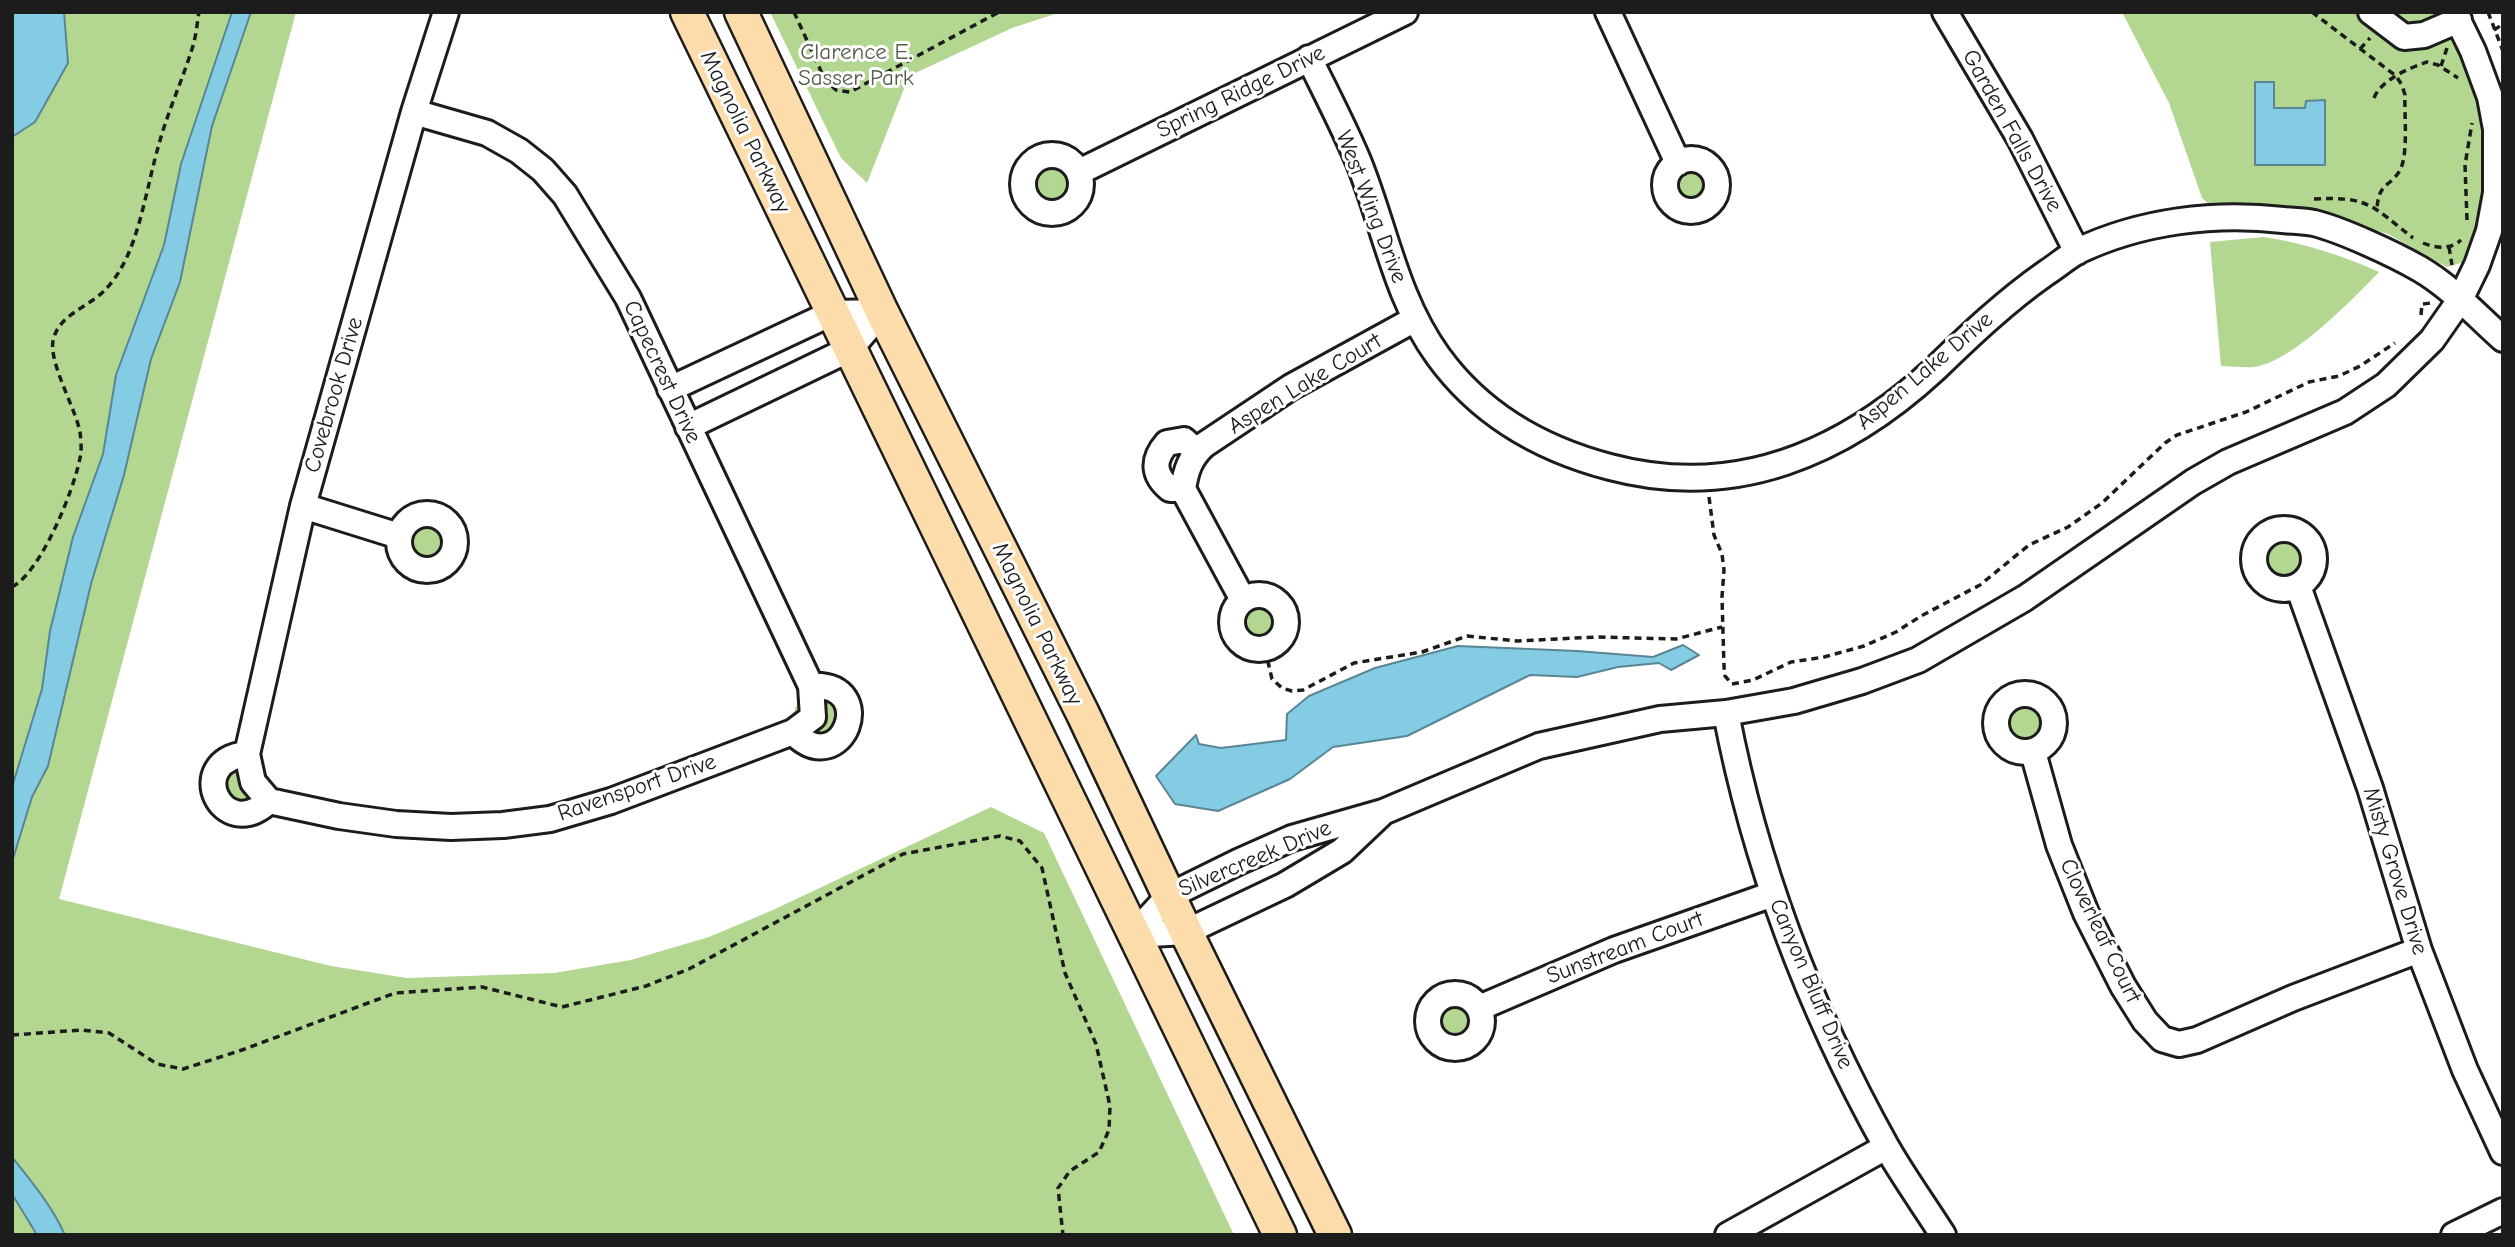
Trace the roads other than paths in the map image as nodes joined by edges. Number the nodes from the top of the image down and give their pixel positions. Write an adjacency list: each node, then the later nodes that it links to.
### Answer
1 (446, 12): 11 (street, Covebrook Drive)
2 (687, 12): 17 (main road, Magnolia Parkway)
3 (741, 12): 16 (main road, Magnolia Parkway)
4 (1405, 12): 9 (street, Spring Ridge Drive)
5 (1608, 12): 12 (street)
6 (1945, 12): 14 (street, Garden Falls Drive)
7 (2371, 12): 8 (street)
8 (2457, 16): 10 (street)
9 (1309, 58): 13 (street, Spring Ridge Drive); 18 (street, West Wing Drive)
10 (2489, 103): 15 (street)
11 (414, 112): 21 (street, Capecrest Drive); 23 (street, Covebrook Drive)
12 (1678, 163)
13 (1079, 172)
14 (2077, 252): 15 (street, Aspen Lake Drive); 18 (street, Aspen Lake Drive)
15 (2459, 300): 19 (street, Aspen Lake Drive); 28 (street)
16 (882, 312): 17 (street); 20 (street); 36 (main road, Magnolia Parkway)
17 (832, 313): 20 (main road, Magnolia Parkway); 21 (street)
18 (1415, 319): 26 (street, Aspen Lake Court)
19 (2503, 339)
20 (850, 349): 22 (street); 38 (main road, Magnolia Parkway)
21 (670, 389): 22 (street, Capecrest Drive)
22 (688, 427): 27 (street, Capecrest Drive)
23 (303, 506): 24 (street); 32 (street, Covebrook Drive)
24 (399, 536)
25 (2298, 586): 39 (street, Misty Grove Drive)
26 (1243, 600): 26 (street)
27 (811, 686): 29 (street, Capecrest Drive); 30 (street)
28 (1726, 713): 34 (street, Silvercreek Drive); 35 (street, Canyon Bluff Drive)
29 (813, 717): 30 (street, Ravensport Drive)
30 (793, 732): 33 (street, Ravensport Drive)
31 (2034, 752): 39 (street, Cloverleaf Court)
32 (247, 754): 33 (street, Covebrook Drive); 33 (street)
33 (269, 801)
34 (1383, 812): 36 (street, Silvercreek Drive); 37 (street, Silvercreek Drive)
35 (1773, 894): 40 (street, Sunstream Court); 41 (street, Canyon Bluff Drive)
36 (1169, 896): 37 (main road, Magnolia Parkway); 38 (street, Silvercreek Drive)
37 (1186, 932): 38 (street, Silvercreek Drive); 45 (main road, Magnolia Parkway)
38 (1133, 935): 44 (main road, Magnolia Parkway)
39 (2419, 950): 42 (street, Misty Grove Drive)
40 (1479, 1008)
41 (1886, 1147): 46 (street); 47 (street, Canyon Bluff Drive)
42 (2503, 1152)
43 (2503, 1211): 48 (street)
44 (1280, 1235)
45 (1335, 1235)
46 (1728, 1235)
47 (1944, 1235)
48 (2454, 1235)

